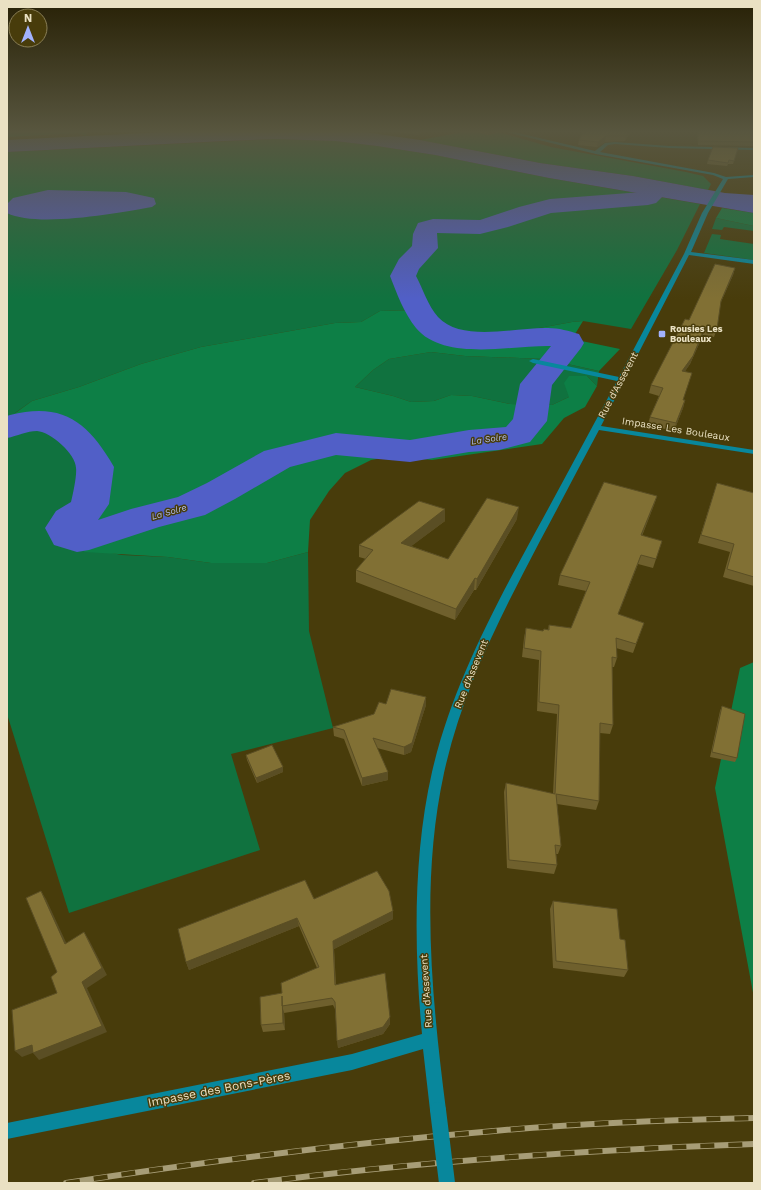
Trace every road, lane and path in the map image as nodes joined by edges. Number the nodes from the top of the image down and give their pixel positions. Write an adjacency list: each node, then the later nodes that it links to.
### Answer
1 (719, 188): 2 (street, Rue d'Assevent)
2 (687, 253): 3 (street); 5 (street, Rue d'Assevent)
3 (754, 262)
4 (533, 361): 5 (street)
5 (622, 380): 6 (street, Rue d'Assevent)
6 (595, 428): 7 (street, Impasse Les Bouleaux); 8 (street, Rue d'Assevent)
7 (754, 452)
8 (429, 1040): 9 (street, Impasse des Bons-Pères); 10 (street, Rue d'Assevent, bridge)
9 (7, 1131)
10 (447, 1183)

